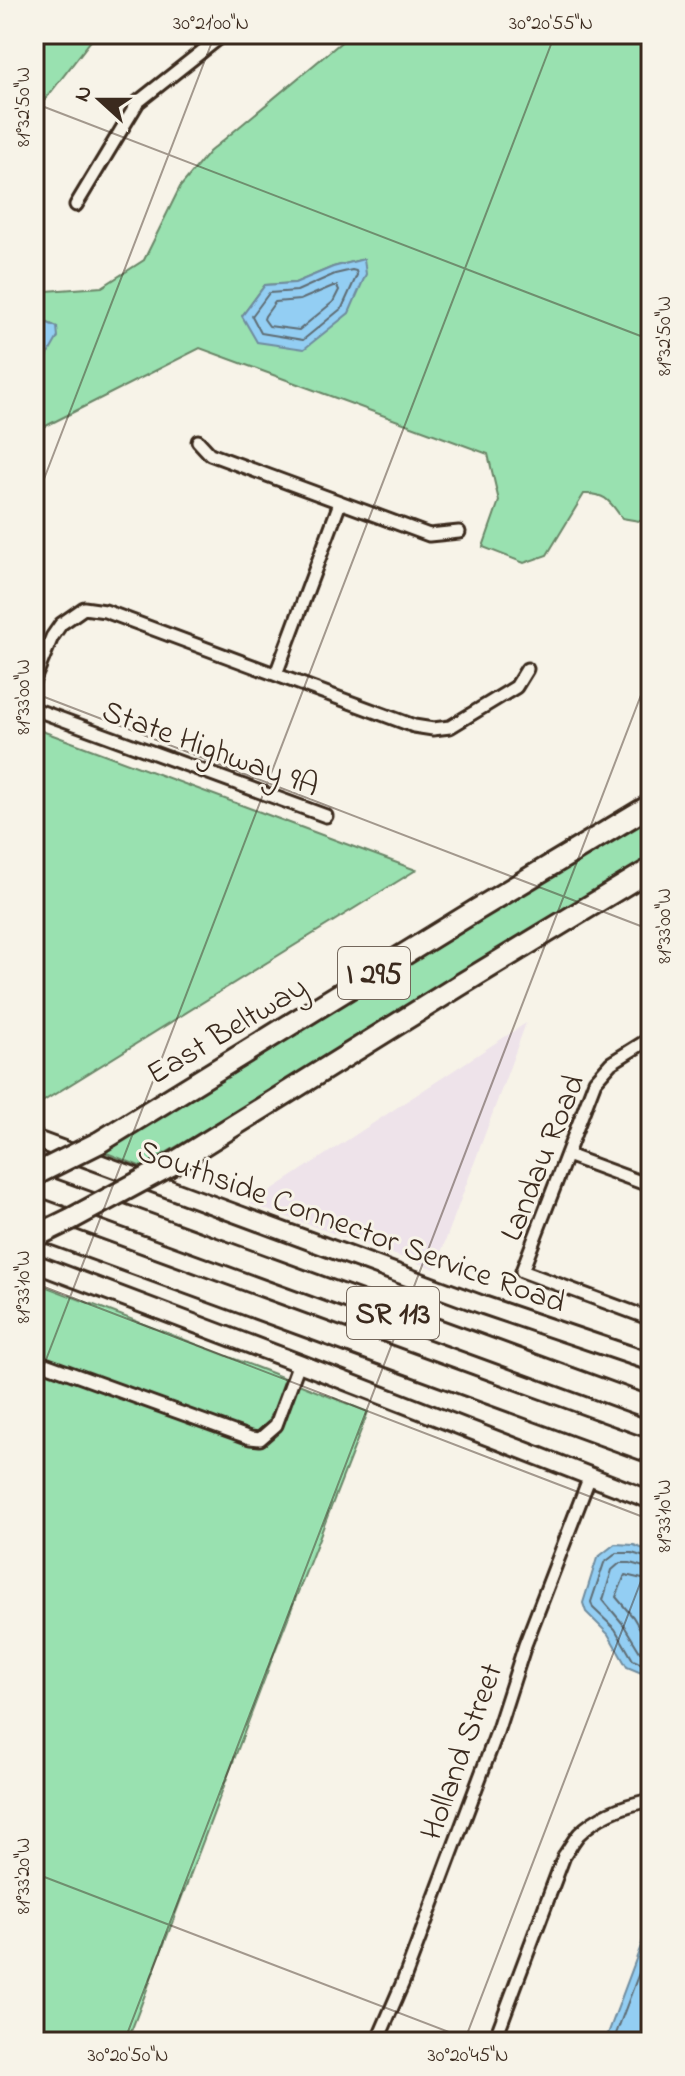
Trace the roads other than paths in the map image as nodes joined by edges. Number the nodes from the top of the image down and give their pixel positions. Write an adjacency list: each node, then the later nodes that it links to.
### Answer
1 (224, 34): 2 (street)
2 (76, 205)
3 (198, 441): 4 (street)
4 (340, 503): 5 (street); 7 (street)
5 (459, 532)
6 (527, 669): 7 (street)
7 (276, 674): 8 (street)
8 (34, 680)
9 (34, 709): 11 (street, State Highway 9A)
10 (651, 805): 16 (highway, East Beltway / I 295, bridge)
11 (326, 816)
12 (651, 869): 21 (highway, I 295, bridge)
13 (651, 1038): 15 (street, Landau Road)
14 (34, 1139): 25 (street, Southside Connector Service Road)
15 (567, 1155): 18 (street); 23 (street, Landau Road)
16 (34, 1174): 19 (highway)
17 (34, 1183): 19 (highway, SR 113)
18 (651, 1186)
19 (135, 1219): 27 (highway, SR 113)
20 (34, 1226): 28 (highway, SR 113)
21 (34, 1237)
22 (34, 1263): 26 (street)
23 (651, 1319)
24 (34, 1360): 26 (street)
25 (651, 1362)
26 (299, 1363): 29 (street)
27 (651, 1408)
28 (651, 1452)
29 (590, 1476): 30 (street); 32 (street, Holland Street)
30 (651, 1500)
31 (651, 1800): 33 (street)
32 (377, 2042)
33 (494, 2042)

